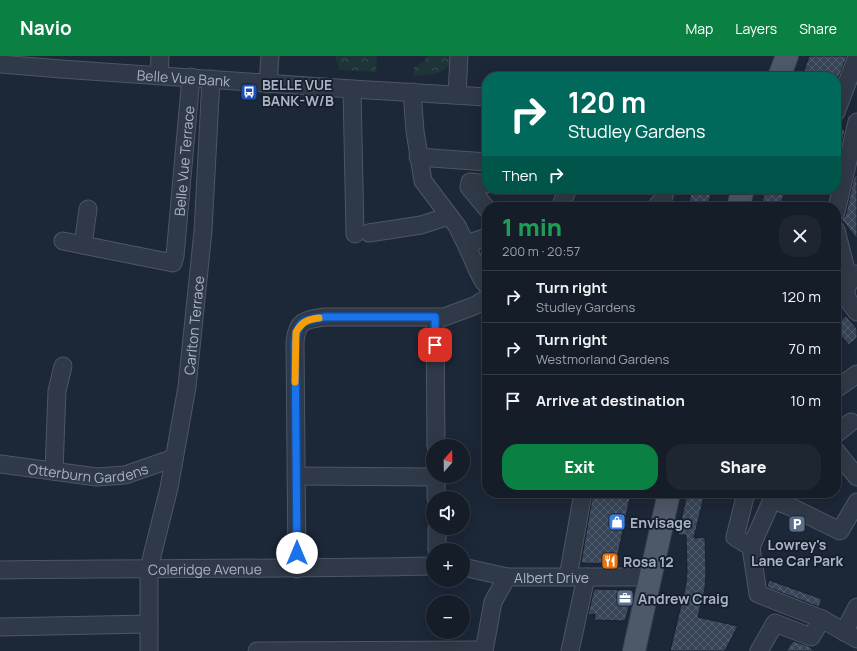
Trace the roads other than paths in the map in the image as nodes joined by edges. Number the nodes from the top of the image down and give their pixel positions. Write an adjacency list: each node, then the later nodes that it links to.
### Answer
1 (2, 56): 7 (street)
2 (160, 56): 9 (street)
3 (270, 56): 12 (street)
4 (459, 56): 15 (street)
5 (786, 56): 8 (main road)
6 (857, 56): 17 (street)
7 (0, 63): 9 (street, Belle Vue Bank)
8 (781, 72)
9 (159, 75): 10 (street, Belle Vue Bank)
10 (191, 77): 11 (street, Belle Vue Bank); 32 (street, Belle Vue Terrace)
11 (211, 79): 12 (street, Belle Vue Bank); 42 (street, Carlton Terrace)
12 (268, 84): 13 (street, Belle Vue Bank)
13 (352, 90): 14 (street, Belle Vue Bank); 27 (street)
14 (412, 92): 15 (street, Belle Vue Bank); 20 (street)
15 (457, 95): 16 (street, Belle Vue Bank)
16 (482, 97)
17 (841, 99)
18 (841, 119): 19 (street)
19 (857, 121): 21 (street)
20 (418, 157): 22 (street); 27 (street)
21 (853, 160): 24 (street)
22 (482, 162)
23 (482, 183): 25 (street)
24 (839, 202)
25 (482, 203)
26 (88, 209): 32 (street)
27 (450, 216): 30 (street)
28 (482, 239): 30 (street)
29 (63, 241): 32 (street)
30 (466, 244): 34 (street)
31 (841, 244): 33 (street)
32 (83, 245)
33 (853, 277): 36 (street)
34 (482, 279)
35 (482, 301): 37 (street)
36 (857, 312)
37 (435, 317): 41 (street); 46 (street)
38 (63, 366): 45 (street)
39 (851, 422): 40 (street)
40 (841, 430)
41 (436, 439)
42 (174, 458): 45 (street, Otterburn Gardens); 57 (street, Carlton Terrace)
43 (841, 458): 48 (street)
44 (0, 464): 45 (street, Otterburn Gardens)
45 (54, 471)
46 (296, 476): 47 (street); 58 (street)
47 (426, 476)
48 (857, 477)
49 (583, 498): 62 (street)
50 (668, 498): 64 (main road)
51 (745, 498): 55 (street)
52 (775, 498): 55 (street)
53 (778, 498): 54 (street)
54 (857, 502)
55 (751, 547): 66 (street)
56 (426, 566): 58 (street, Coleridge Avenue)
57 (149, 568): 58 (street, Coleridge Avenue); 60 (street, Coleridge Avenue); 67 (street, Carlton Terrace)
58 (297, 569)
59 (470, 569): 61 (street)
60 (0, 570)
61 (507, 577): 62 (street, Albert Drive); 70 (street, Albert Drive)
62 (568, 577): 63 (street, Albert Drive)
63 (586, 577): 64 (street, Albert Drive); 73 (street)
64 (651, 577): 74 (main road)
65 (857, 607): 69 (street)
66 (822, 619): 69 (street); 75 (street)
67 (149, 624): 68 (street); 71 (street, Carlton Terrace)
68 (0, 627)
69 (851, 635)
70 (484, 650): 72 (street)
71 (149, 651)
72 (257, 651)
73 (570, 651)
74 (634, 651)
75 (759, 651)

